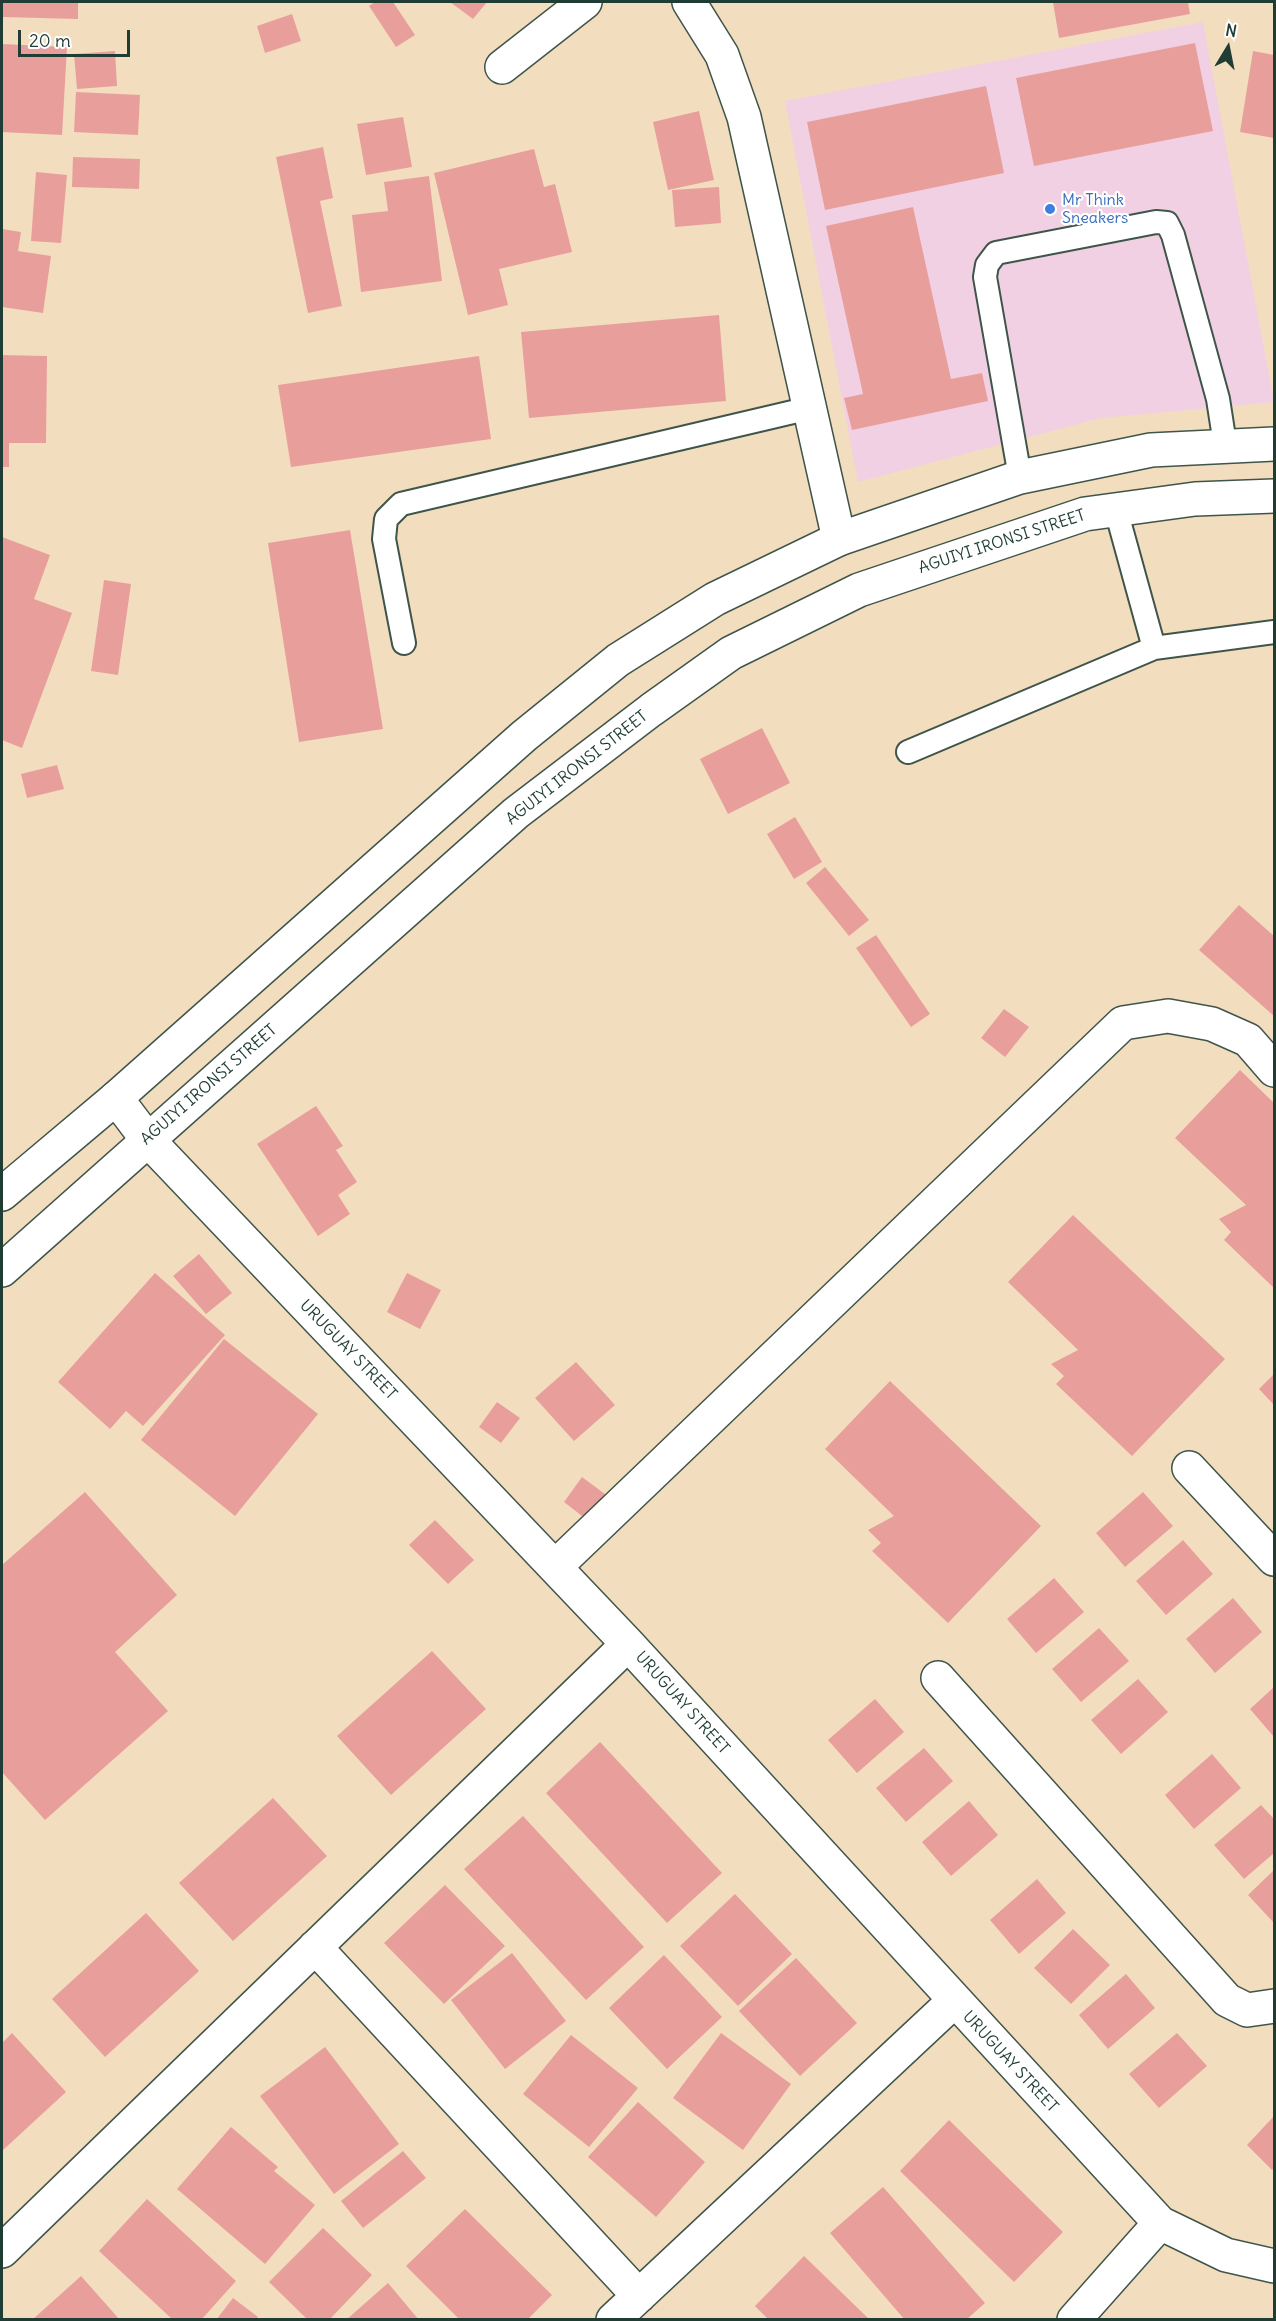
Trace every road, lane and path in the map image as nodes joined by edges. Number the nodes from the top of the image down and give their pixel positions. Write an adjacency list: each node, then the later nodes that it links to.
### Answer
1 (585, 2): 3 (street)
2 (689, 2): 4 (street)
3 (502, 67)
4 (810, 408): 10 (street); 12 (lane)
5 (1225, 444): 6 (street); 7 (street); 7 (lane)
6 (1275, 444)
7 (1020, 477): 10 (street)
8 (1275, 496): 9 (street, AGUIYI IRONSI STREET)
9 (1116, 510): 13 (lane); 17 (street, AGUIYI IRONSI STREET)
10 (839, 539): 16 (street)
11 (1275, 632): 13 (lane)
12 (404, 643)
13 (1154, 648): 14 (lane)
14 (908, 753)
15 (1275, 1070): 22 (street)
16 (116, 1098): 17 (street, URUGUAY STREET); 18 (street)
17 (147, 1139): 19 (street, AGUIYI IRONSI STREET); 22 (street, URUGUAY STREET)
18 (2, 1194)
19 (2, 1270)
20 (1189, 1468): 21 (street)
21 (1275, 1559)
22 (555, 1567): 23 (street, URUGUAY STREET)
23 (628, 1644): 25 (street); 26 (street, URUGUAY STREET)
24 (938, 1677): 27 (street)
25 (315, 1947): 29 (street); 31 (street)
26 (954, 2001): 28 (street, URUGUAY STREET); 31 (street)
27 (1275, 2006)
28 (1160, 2223): 30 (street, URUGUAY STREET); 33 (street)
29 (2, 2251)
30 (1275, 2266)
31 (639, 2296): 32 (street)
32 (613, 2319)
33 (1074, 2319)

